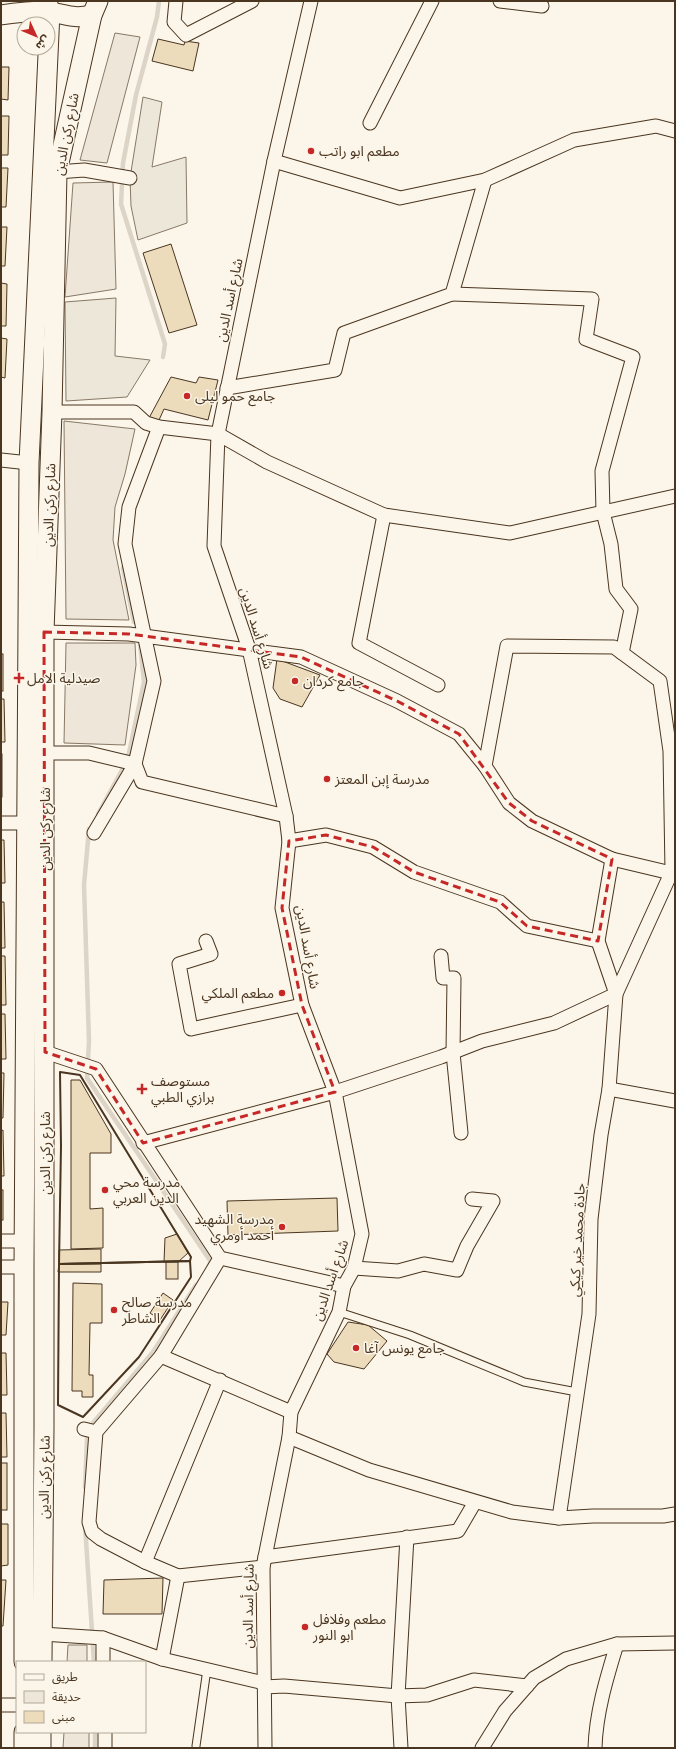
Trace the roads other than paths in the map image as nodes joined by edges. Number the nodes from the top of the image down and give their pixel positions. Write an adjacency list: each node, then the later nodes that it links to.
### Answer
1 (176, 1): 2 (street)
2 (252, 1)
3 (311, 1): 12 (street, شارع أسد الدين)
4 (432, 1): 10 (street)
5 (500, 1): 6 (street)
6 (542, 6)
7 (49, 7): 8 (main road); 9 (main road); 22 (main road, شارع ركن الدين)
8 (95, 8): 13 (main road, شارع ركن الدين)
9 (1, 15)
10 (370, 123)
11 (675, 131): 15 (street)
12 (274, 161): 15 (street); 17 (street, شارع أسد الدين)
13 (57, 172): 14 (street); 18 (main road, شارع ركن الدين)
14 (130, 178)
15 (485, 180): 16 (street)
16 (452, 294): 17 (street); 24 (street)
17 (227, 388): 20 (street, شارع أسد الدين)
18 (52, 412): 19 (street); 26 (main road, شارع ركن الدين)
19 (159, 427): 20 (street); 27 (street)
20 (218, 434): 25 (street); 28 (street, شارع أسد الدين)
21 (1, 460): 22 (street)
22 (29, 463): 35 (main road, شارع ركن الدين)
23 (675, 496): 24 (street)
24 (603, 512): 25 (street); 29 (street)
25 (384, 515): 30 (street)
26 (44, 632): 27 (street); 31 (main road, شارع ركن الدين)
27 (145, 636): 28 (street); 32 (street)
28 (249, 649): 33 (street); 34 (street, شارع أسد الدين)
29 (622, 653): 33 (street); 40 (street)
30 (438, 685)
31 (45, 753): 32 (street); 46 (main road, شارع ركن الدين)
32 (135, 764): 34 (street); 37 (street)
33 (485, 766): 39 (street)
34 (286, 816): 38 (street, شارع أسد الدين)
35 (26, 822): 36 (street); 55 (main road, شارع ركن الدين)
36 (1, 823)
37 (94, 833)
38 (289, 840): 42 (street); 45 (street, شارع أسد الدين)
39 (612, 859): 40 (street); 42 (street)
40 (673, 872): 44 (street)
41 (206, 940): 45 (street)
42 (598, 941): 44 (street)
43 (441, 956): 47 (street)
44 (616, 994): 47 (street); 48 (street, جادة محمد خير كيكي)
45 (302, 1005): 49 (street, شارع أسد الدين)
46 (45, 1052): 52 (street); 74 (main road, شارع ركن الدين)
47 (453, 1053): 49 (street); 51 (street)
48 (609, 1089): 50 (street); 64 (street, جادة محمد خير كيكي)
49 (335, 1092): 52 (street); 59 (street, شارع أسد الدين)
50 (675, 1101)
51 (461, 1133)
52 (143, 1143): 56 (street)
53 (472, 1199): 59 (street)
54 (1, 1241): 55 (street)
55 (24, 1241): 58 (main road, شارع ركن الدين)
56 (220, 1258): 60 (street); 62 (street)
57 (1, 1267): 58 (street)
58 (24, 1267): 79 (main road, شارع ركن الدين)
59 (354, 1268): 60 (street, شارع أسد الدين)
60 (344, 1286): 61 (street, شارع أسد الدين)
61 (339, 1312): 64 (lane); 65 (street, شارع أسد الدين)
62 (161, 1356): 63 (street); 71 (street)
63 (220, 1380): 65 (street); 71 (street)
64 (577, 1392): 69 (street, جادة محمد خير كيكي)
65 (290, 1412): 66 (street, شارع أسد الدين)
66 (289, 1437): 67 (street); 72 (street, شارع أسد الدين)
67 (475, 1502): 69 (street); 70 (street)
68 (675, 1514): 69 (street)
69 (559, 1518)
70 (407, 1537): 72 (street); 85 (street)
71 (145, 1562): 73 (street)
72 (264, 1562): 73 (street); 83 (street, شارع أسد الدين)
73 (178, 1576): 78 (street)
74 (42, 1634): 75 (street); 80 (main road, شارع ركن الدين)
75 (103, 1638): 78 (street); 81 (street)
76 (675, 1643): 77 (street)
77 (617, 1644): 84 (street); 98 (street)
78 (162, 1660): 82 (street)
79 (24, 1661)
80 (42, 1661)
81 (103, 1661)
82 (207, 1669): 83 (street); 91 (lane)
83 (264, 1685): 85 (street); 95 (street, شارع أسد الدين)
84 (527, 1686): 85 (street); 97 (street)
85 (398, 1696): 96 (street)
86 (1, 1705): 87 (street)
87 (16, 1705)
88 (24, 1733): 92 (main road)
89 (41, 1733): 93 (main road)
90 (105, 1733): 94 (street)
91 (196, 1746)
92 (24, 1748)
93 (41, 1748)
94 (105, 1748)
95 (265, 1748)
96 (401, 1748)
97 (482, 1748)
98 (595, 1748)

